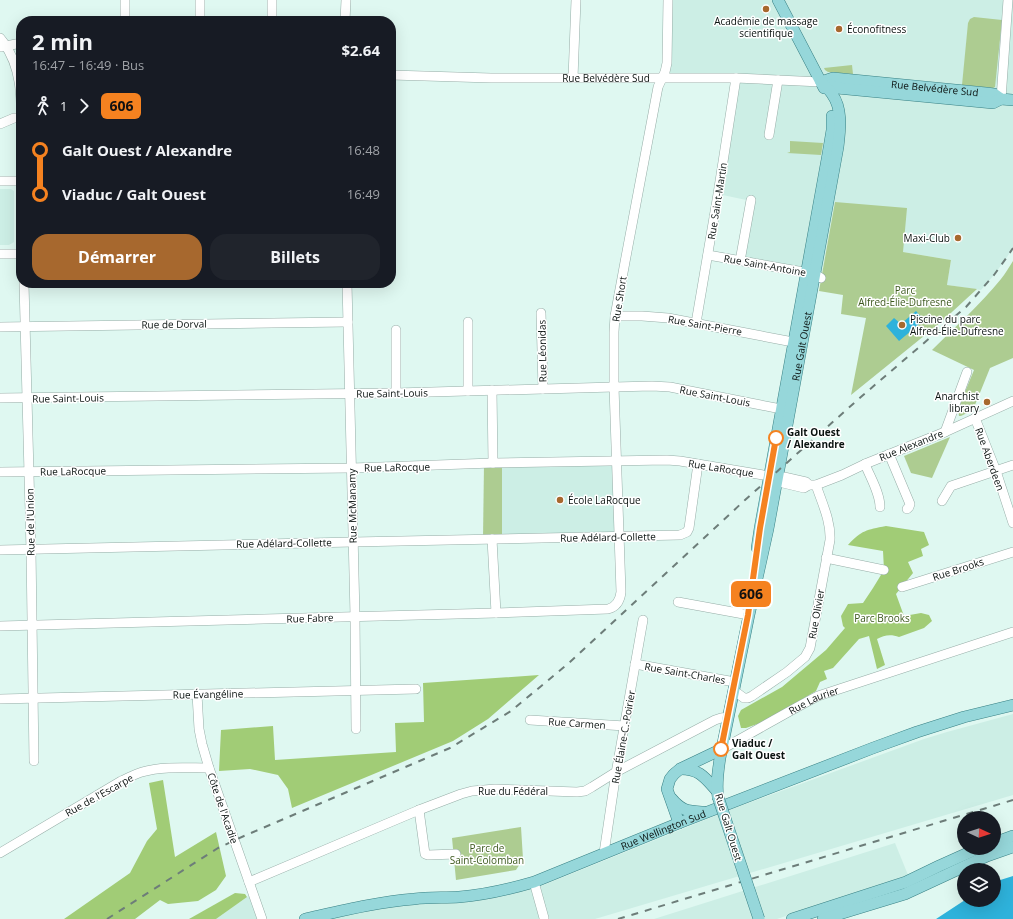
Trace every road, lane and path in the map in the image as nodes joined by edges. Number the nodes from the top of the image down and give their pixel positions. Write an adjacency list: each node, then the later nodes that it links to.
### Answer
1 (125, 0): 9 (street)
2 (200, 0): 10 (street)
3 (272, 0): 11 (street)
4 (346, 0): 12 (street)
5 (576, 0): 18 (street)
6 (668, 0): 19 (street, Rue Short)
7 (778, 0): 22 (main road, Rue Galt Ouest)
8 (1008, 0): 23 (street)
9 (125, 16)
10 (200, 16)
11 (272, 16)
12 (345, 16)
13 (0, 38): 15 (street)
14 (16, 44): 15 (street)
15 (3, 47): 16 (street)
16 (16, 68)
17 (396, 75): 18 (street, Rue Belvédère Sud)
18 (573, 78): 19 (street, Rue Belvédère Sud)
19 (662, 78): 20 (street, Rue Belvédère Sud); 39 (street, Rue Short)
20 (736, 78): 21 (street, Rue Belvédère Sud); 33 (street, Rue Saint-Martin)
21 (778, 80): 22 (street, Rue Belvédère Sud); 27 (street)
22 (821, 82): 23 (main road, Rue Belvédère Sud); 35 (main road, Rue Galt Ouest)
23 (1001, 99): 24 (main road, Rue Belvédère Sud)
24 (1013, 100)
25 (16, 118): 26 (street)
26 (0, 124)
27 (769, 135)
28 (0, 181): 29 (street)
29 (16, 181)
30 (751, 200): 34 (street)
31 (0, 254): 32 (street)
32 (16, 254)
33 (708, 255): 34 (street, Rue Saint-Antoine); 42 (street, Rue Saint-Martin)
34 (740, 261): 35 (street, Rue Saint-Antoine)
35 (814, 274): 46 (main road, Rue Galt Ouest); 70 (main road, Rue Galt Ouest)
36 (24, 288): 43 (street, Rue de l'Union)
37 (347, 288): 40 (street, Rue McManamy)
38 (541, 313): 49 (street, Rue Léonidas)
39 (615, 316): 42 (street, Rue Saint-Pierre); 48 (street, Rue Short)
40 (348, 322): 43 (street, Rue de Dorval); 53 (street, Rue McManamy)
41 (468, 322): 51 (street)
42 (696, 323): 46 (street, Rue Saint-Pierre)
43 (25, 326): 44 (street, Rue de Dorval); 55 (street, Rue de l'Union)
44 (0, 327)
45 (396, 330): 52 (street)
46 (794, 342): 57 (main road, Rue Galt Ouest)
47 (967, 372): 59 (street)
48 (614, 386): 49 (street, Rue Saint-Louis); 57 (street, Rue Saint-Louis); 61 (street, Rue Short)
49 (543, 389): 50 (street, Rue Saint-Louis)
50 (492, 390): 51 (street, Rue Saint-Louis); 62 (street)
51 (468, 391): 52 (street, Rue Saint-Louis)
52 (396, 393): 53 (street, Rue Saint-Louis)
53 (350, 394): 55 (street, Rue Saint-Louis); 66 (street, Rue McManamy)
54 (0, 398): 55 (street, Rue Saint-Louis)
55 (27, 398): 67 (street, Rue de l'Union)
56 (1013, 401): 58 (street, Rue Alexandre)
57 (781, 410): 70 (main road, Rue Galt Ouest)
58 (975, 418): 59 (street, Rue Alexandre); 68 (street, Rue Aberdeen)
59 (945, 432): 60 (street, Rue Alexandre)
60 (889, 454): 64 (street, Rue Alexandre); 74 (street)
61 (617, 462): 62 (street, Rue LaRocque); 63 (street, Rue LaRocque); 76 (street, Rue Short)
62 (493, 464): 66 (street, Rue LaRocque)
63 (698, 464): 70 (street, Rue LaRocque); 76 (street, Rue Adélard-Collette)
64 (865, 464): 71 (street, Rue Alexandre); 73 (street)
65 (1013, 465): 68 (street)
66 (352, 468): 67 (street, Rue LaRocque); 78 (street, Rue McManamy)
67 (28, 471): 69 (street, Rue LaRocque); 80 (street, Rue de l'Union)
68 (996, 471): 72 (street); 75 (street, Rue Aberdeen)
69 (0, 472)
70 (773, 477): 71 (street, Rue Alexandre); 88 (main road, Rue Galt Ouest)
71 (812, 485): 82 (street, Rue Olivier)
72 (942, 501)
73 (880, 507)
74 (907, 509)
75 (1013, 523)
76 (619, 536): 77 (street, Rue Adélard-Collette); 86 (street, Rue Short)
77 (492, 539): 78 (street, Rue Adélard-Collette); 87 (street)
78 (353, 542): 80 (street, Rue Adélard-Collette); 89 (street, Rue McManamy)
79 (0, 550): 80 (street, Rue Adélard-Collette)
80 (31, 550): 91 (street, Rue de l'Union)
81 (1013, 552): 84 (street, Rue Brooks)
82 (826, 558): 83 (street); 95 (street, Rue Olivier)
83 (884, 570)
84 (902, 587)
85 (678, 602): 88 (street)
86 (618, 603): 87 (street, Rue Fabre)
87 (496, 613): 89 (street, Rue Fabre)
88 (748, 615): 95 (main road, Rue Galt Ouest)
89 (355, 616): 91 (street, Rue Fabre); 97 (street, Rue McManamy)
90 (643, 620): 94 (street, Rue Élaine-C.-Poirier)
91 (32, 625): 92 (street, Rue Fabre); 100 (street, Rue de l'Union)
92 (0, 626)
93 (1013, 632): 106 (street, Rue Laurier)
94 (635, 664): 95 (street, Rue Saint-Charles); 104 (street, Rue Élaine-C.-Poirier)
95 (734, 686): 102 (main road, Rue Galt Ouest)
96 (416, 689): 97 (street, Rue Évangéline)
97 (356, 691): 98 (street, Rue Évangéline); 105 (street, Rue McManamy)
98 (197, 694): 100 (street, Rue Évangéline); 108 (street, Côte de l'Acadie)
99 (0, 698): 100 (street, Rue Évangéline)
100 (34, 698): 107 (street, Rue de l'Union)
101 (1013, 705): 114 (main road, Rue Wellington Sud)
102 (728, 717): 106 (main road, Rue Galt Ouest); 110 (street, Rue du Fédéral)
103 (530, 720): 104 (street, Rue Carmen)
104 (625, 726): 110 (street, Rue Élaine-C.-Poirier)
105 (356, 729)
106 (722, 749): 109 (main road, Rue Laurier); 112 (main road, Rue Galt Ouest)
107 (34, 761)
108 (209, 768): 119 (street, Rue de l'Escarpe); 123 (street, Côte de l'Acadie)
109 (680, 769): 111 (main road, Rue Laurier); 112 (main road)
110 (616, 772): 113 (street, Rue du Fédéral); 120 (street, Rue Élaine-C.-Poirier)
111 (669, 794): 114 (main road); 115 (main road, Rue Laurier)
112 (718, 794): 129 (main road, Rue Galt Ouest, bridge)
113 (419, 810): 121 (street); 123 (street, Rue du Fédéral)
114 (706, 812): 115 (main road, Rue Wellington Sud)
115 (679, 823): 120 (main road, Rue Wellington Sud)
116 (1013, 836): 117 (main road)
117 (1001, 840)
118 (1013, 847): 125 (main road)
119 (0, 853)
120 (604, 853): 124 (main road, Rue Wellington Sud)
121 (456, 854)
122 (963, 855): 125 (main road)
123 (249, 882): 127 (street, Côte de l'Acadie)
124 (534, 882): 126 (street); 128 (main road, Rue Wellington Sud)
125 (826, 916): 130 (main road)
126 (544, 918)
127 (262, 919)
128 (306, 919)
129 (759, 919)
130 (792, 919)

